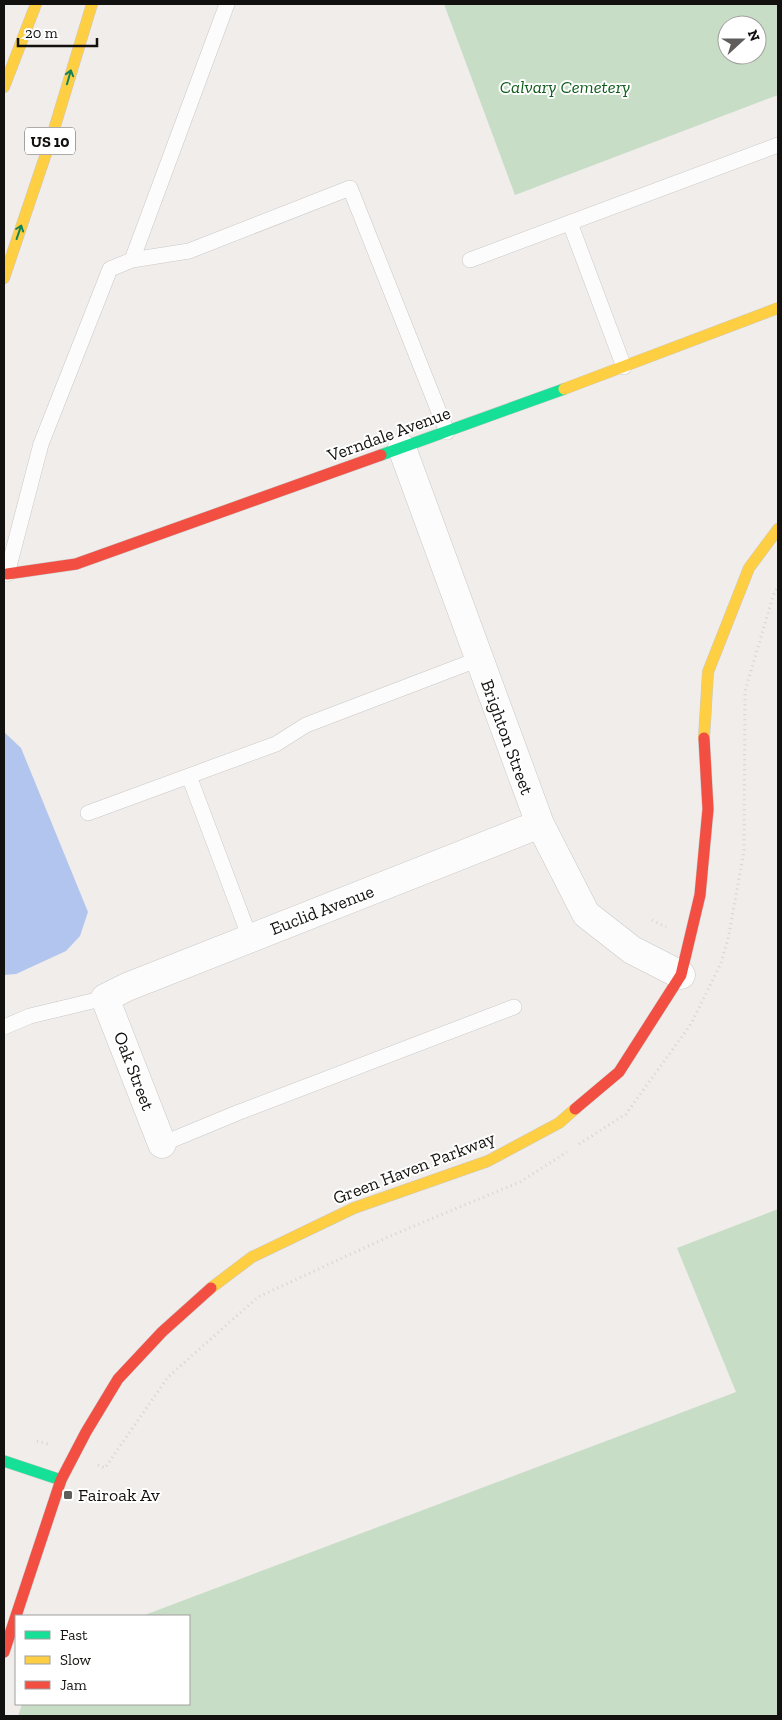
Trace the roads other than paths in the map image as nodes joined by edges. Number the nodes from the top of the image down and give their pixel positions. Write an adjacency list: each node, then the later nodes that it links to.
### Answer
1 (36, 4): 4 (main road)
2 (92, 4): 9 (main road, US 10, one-way to 2)
3 (227, 4): 7 (lane)
4 (4, 86)
5 (778, 145): 6 (lane)
6 (570, 223): 8 (lane); 11 (lane)
7 (132, 260): 12 (lane); 15 (lane)
8 (470, 260)
9 (4, 278)
10 (778, 308): 11 (main road, Verndale Avenue)
11 (624, 367): 12 (main road, Verndale Avenue)
12 (447, 432): 13 (main road, Verndale Avenue)
13 (402, 448): 15 (main road, Verndale Avenue); 16 (street, Brighton Street)
14 (778, 529): 21 (main road, Green Haven Parkway)
15 (7, 574)
16 (479, 659): 17 (lane); 19 (street, Brighton Street)
17 (189, 776): 18 (lane); 20 (lane)
18 (88, 813)
19 (540, 824): 20 (street, Euclid Avenue); 21 (street, Brighton Street)
20 (250, 938): 22 (street, Euclid Avenue)
21 (681, 975): 27 (main road, Green Haven Parkway)
22 (105, 998): 24 (lane); 25 (street, Oak Street)
23 (514, 1007): 25 (lane)
24 (4, 1027)
25 (162, 1144)
26 (4, 1461): 27 (main road)
27 (61, 1480): 28 (main road, Green Haven Parkway)
28 (16, 1615)
29 (15, 1619): 30 (main road, Green Haven Parkway)
30 (4, 1652)

